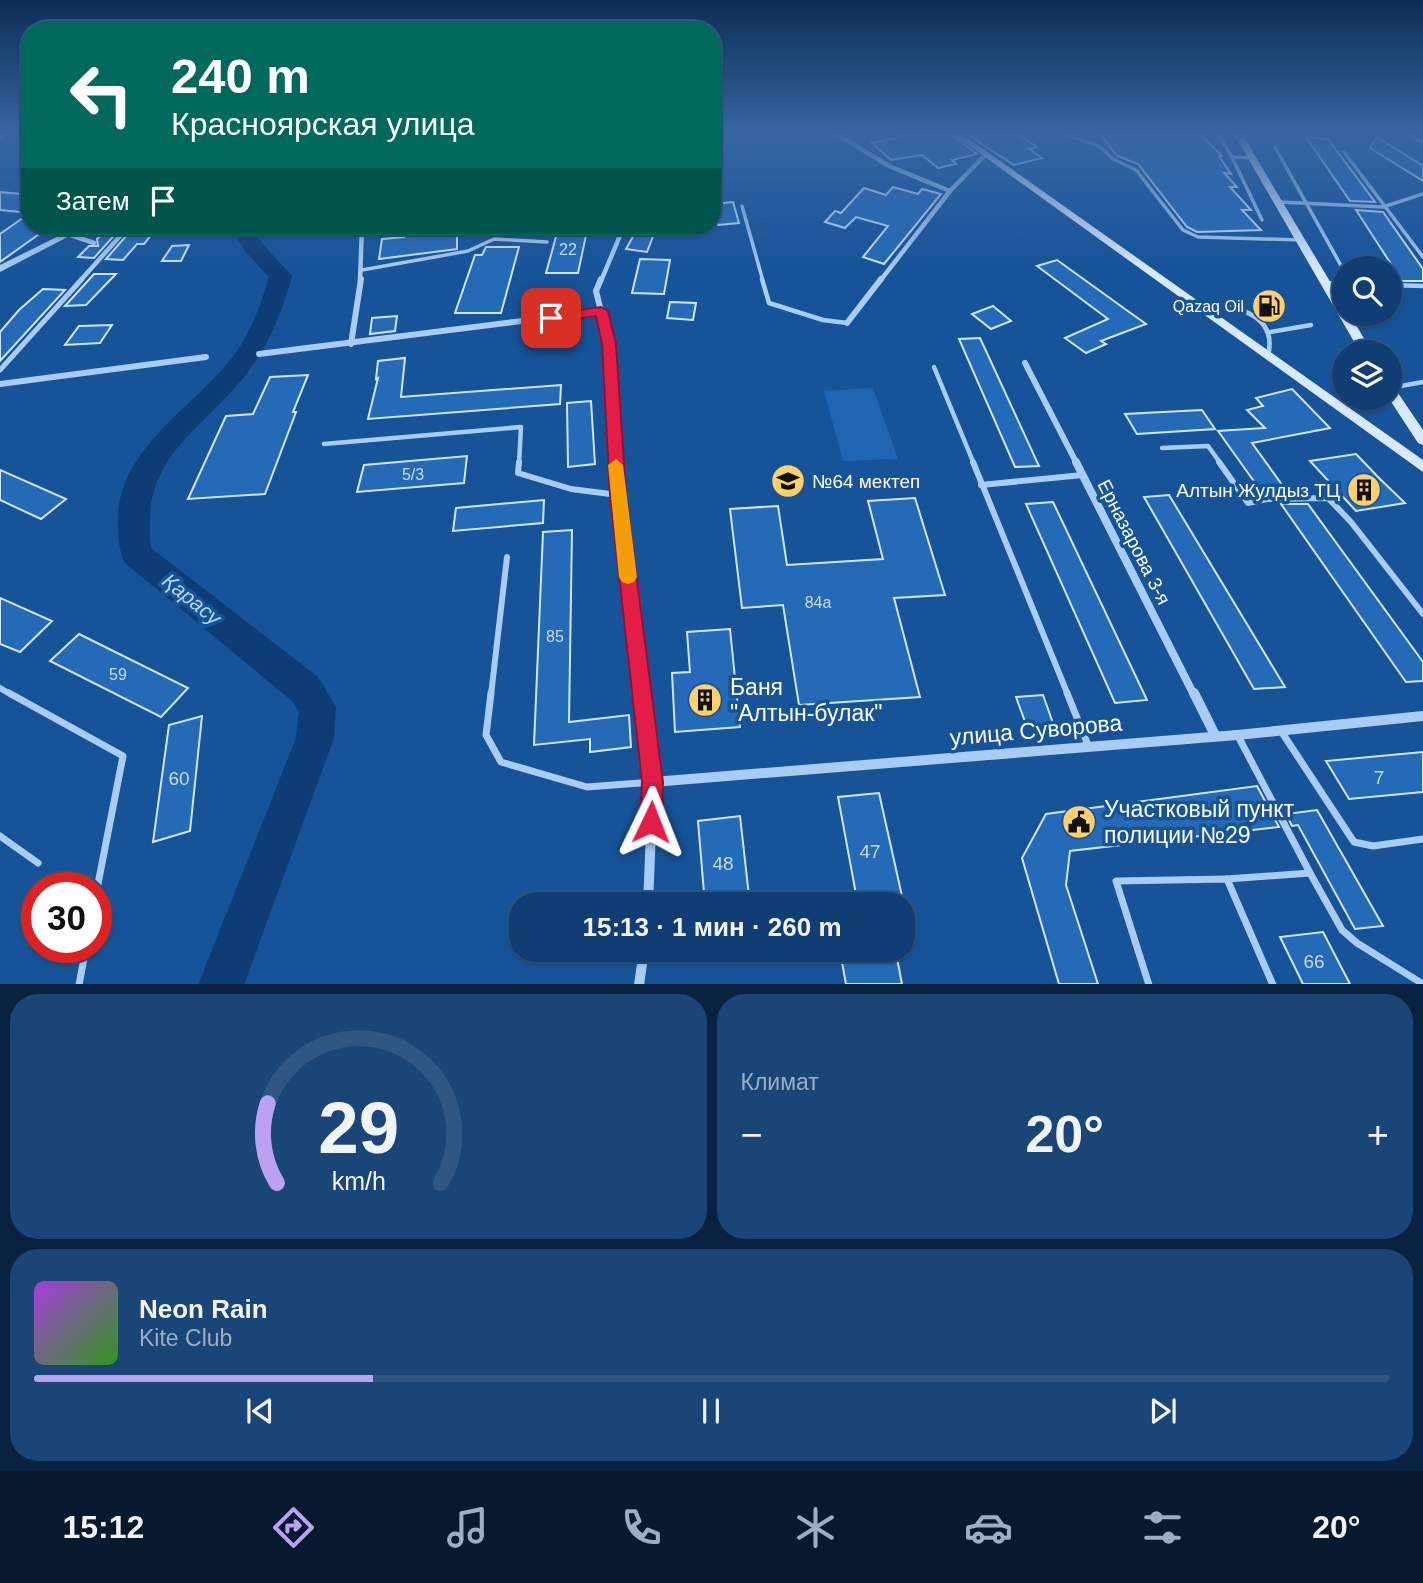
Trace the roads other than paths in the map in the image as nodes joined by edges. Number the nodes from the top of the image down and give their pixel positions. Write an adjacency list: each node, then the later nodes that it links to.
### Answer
1 (923, 180): 9 (street)
2 (961, 180): 9 (street)
3 (1020, 180): 32 (main road)
4 (1144, 180): 21 (lane)
5 (1243, 180): 15 (lane)
6 (1263, 180): 11 (main road)
7 (1293, 180): 12 (lane)
8 (1364, 180): 14 (lane)
9 (950, 191): 34 (street)
10 (1423, 194): 14 (lane)
11 (1276, 202): 12 (lane); 21 (main road)
12 (1307, 204): 14 (lane); 24 (lane)
13 (741, 206): 34 (lane)
14 (1383, 206): 25 (lane)
15 (1262, 220)
16 (66, 235): 26 (street)
17 (71, 235): 23 (street)
18 (121, 235): 44 (street)
19 (362, 235): 27 (street)
20 (620, 235): 33 (street)
21 (1300, 240): 28 (main road)
22 (548, 242): 27 (lane)
23 (94, 243)
24 (1336, 256)
25 (1423, 257)
26 (0, 269)
27 (362, 270): 38 (street)
28 (1323, 283): 29 (lane); 37 (main road)
29 (1332, 283)
30 (1402, 286): 31 (lane)
31 (1422, 287)
32 (1192, 303): 36 (lane); 40 (main road)
33 (601, 311): 38 (street); 55 (street)
34 (847, 323)
35 (1311, 325): 36 (lane)
36 (1270, 332): 40 (lane)
37 (1359, 340)
38 (351, 344): 39 (street)
39 (259, 354)
40 (1267, 356): 52 (main road)
41 (206, 357): 46 (street)
42 (1025, 363): 53 (street, Ерназарова 3-я)
43 (934, 367): 54 (lane)
44 (0, 370)
45 (1423, 382): 47 (lane)
46 (0, 384)
47 (1402, 386)
48 (1402, 408): 49 (main road)
49 (1423, 440)
50 (324, 444): 55 (lane)
51 (1162, 448): 57 (lane)
52 (1423, 467)
53 (1083, 475): 54 (lane); 61 (street, Ерназарова 3-я)
54 (981, 485): 63 (lane)
55 (618, 495): 64 (street)
56 (507, 557): 64 (lane)
57 (1423, 614)
58 (0, 688): 68 (lane)
59 (1423, 716): 60 (street, улица Суворова)
60 (1281, 731): 62 (street, улица Суворова); 66 (lane)
61 (1216, 735): 62 (street, улица Суворова); 63 (street, улица Суворова)
62 (1237, 735): 69 (lane)
63 (1088, 745): 64 (street, улица Суворова)
64 (653, 782): 71 (street)
65 (0, 836): 67 (lane)
66 (1423, 839)
67 (38, 863)
68 (100, 872)
69 (1310, 873): 70 (lane); 78 (lane)
70 (1227, 879): 76 (lane); 77 (lane)
71 (649, 892)
72 (643, 962): 75 (street)
73 (83, 963): 74 (lane)
74 (79, 984)
75 (639, 984)
76 (1149, 984)
77 (1273, 984)
78 (1423, 984)

